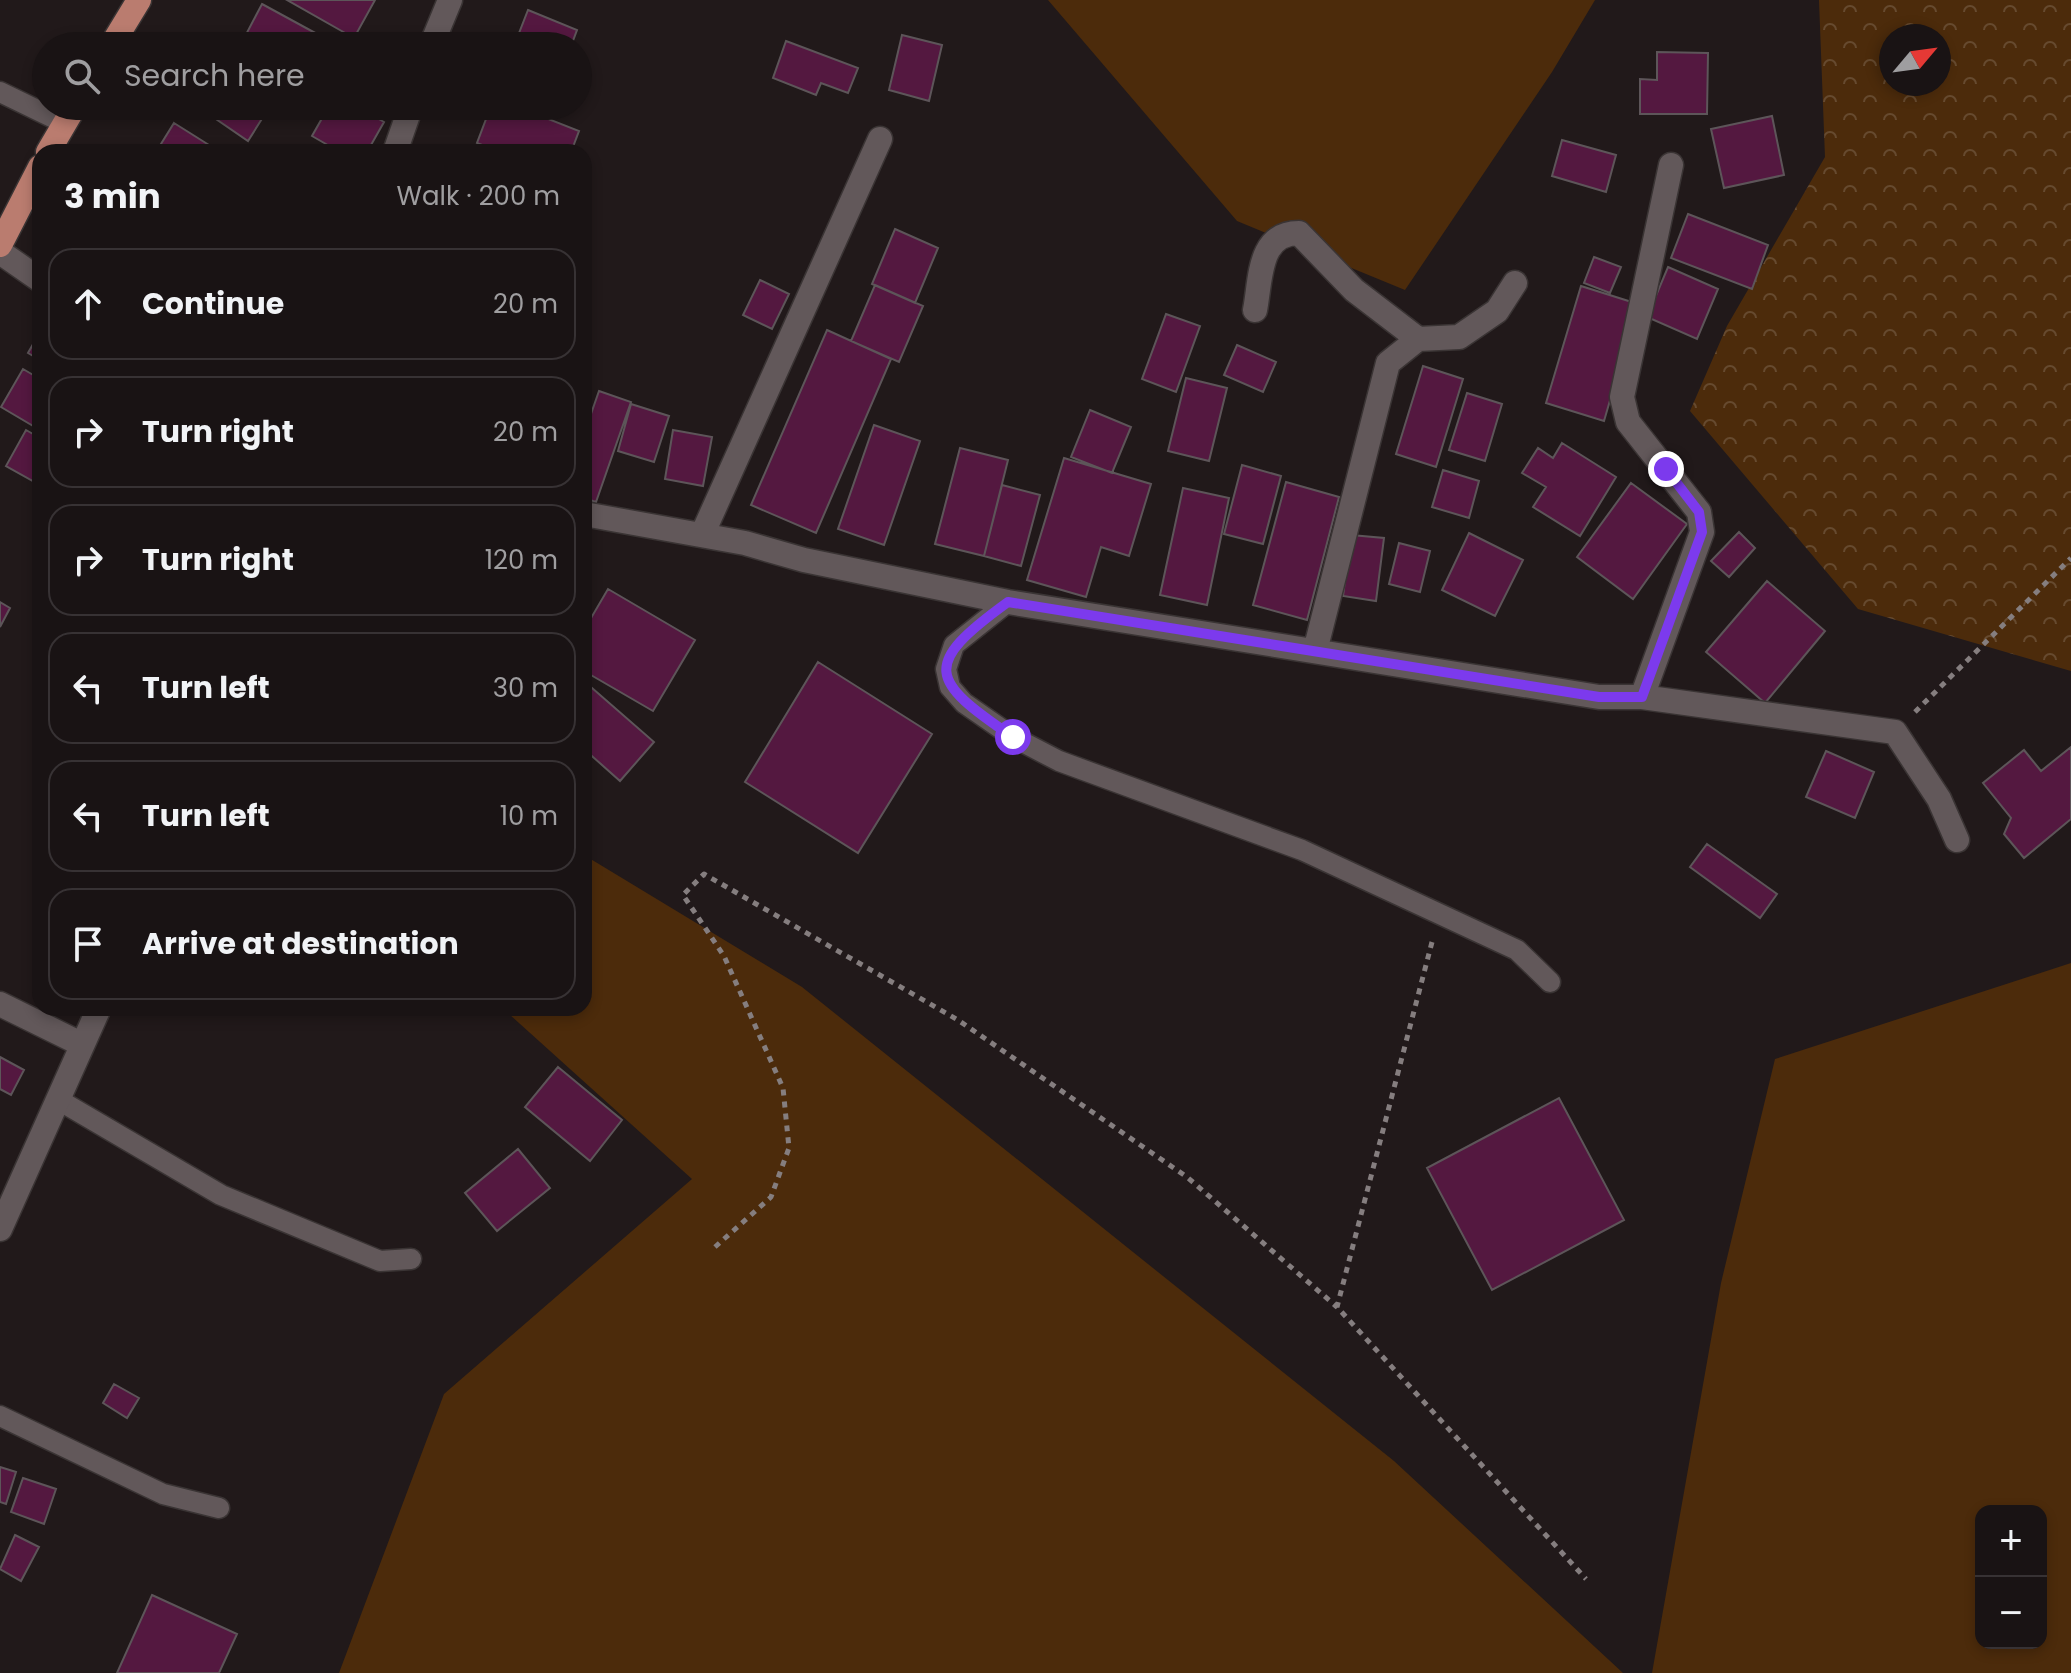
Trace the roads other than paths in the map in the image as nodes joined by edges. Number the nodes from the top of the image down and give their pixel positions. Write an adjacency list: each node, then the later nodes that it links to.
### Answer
1 (139, 0): 3 (main road)
2 (450, 0): 4 (street)
3 (120, 32)
4 (437, 32)
5 (0, 92): 6 (lane)
6 (32, 102)
7 (67, 120): 10 (main road)
8 (406, 120): 11 (street)
9 (880, 139): 21 (street)
10 (53, 144)
11 (398, 144)
12 (1671, 165): 24 (street)
13 (32, 183): 14 (main road)
14 (0, 245)
15 (0, 252): 16 (street)
16 (32, 274)
17 (1515, 283): 19 (street)
18 (1255, 310): 19 (street)
19 (1418, 339): 23 (street)
20 (592, 515): 21 (street)
21 (702, 535): 22 (street)
22 (1008, 602): 23 (street); 26 (lane)
23 (1315, 651): 24 (street)
24 (1642, 697): 25 (street)
25 (1957, 840)
26 (1550, 982)
27 (0, 1004): 29 (street)
28 (95, 1016): 29 (street)
29 (81, 1044): 30 (street)
30 (57, 1099): 31 (street); 32 (lane)
31 (0, 1229)
32 (411, 1259)
33 (0, 1416): 34 (lane)
34 (219, 1508)

